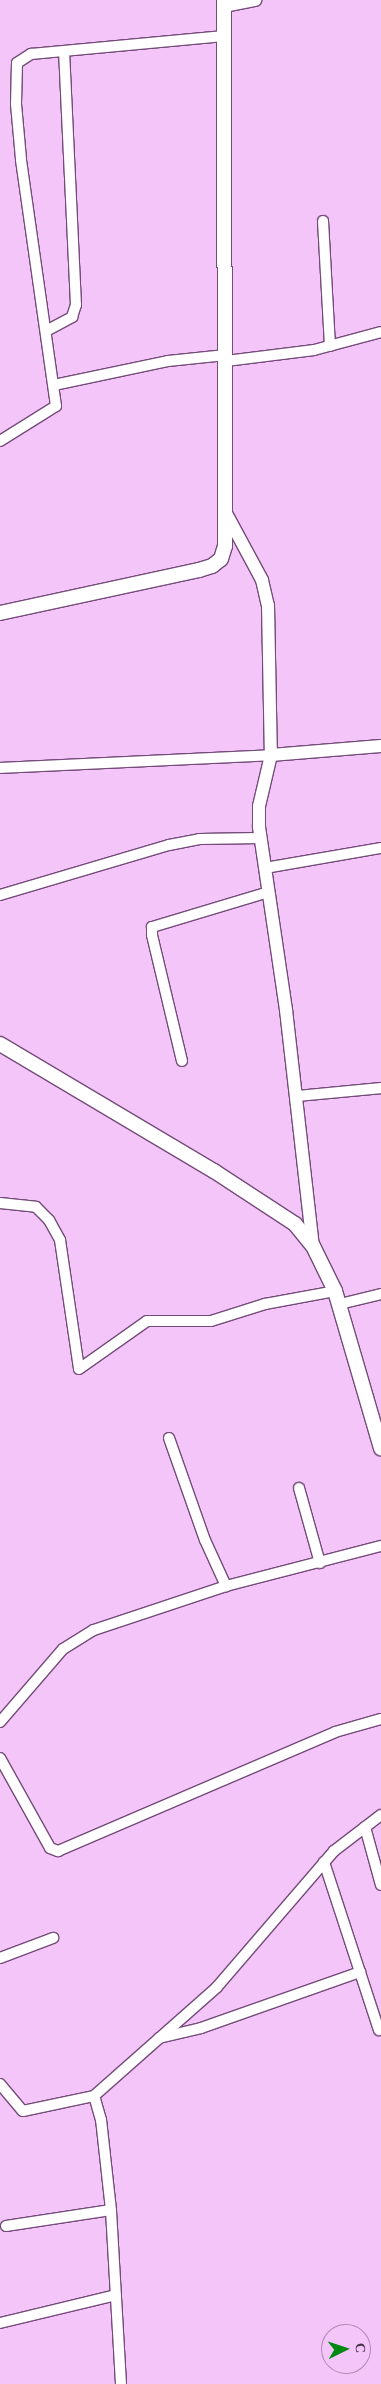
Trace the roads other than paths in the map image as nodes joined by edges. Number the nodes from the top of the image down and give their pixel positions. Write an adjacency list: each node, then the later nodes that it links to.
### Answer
1 (255, 0): 2 (street)
2 (224, 3): 3 (main road)
3 (224, 36): 4 (street); 9 (main road)
4 (64, 52): 6 (street); 6 (street)
5 (323, 221): 8 (street)
6 (46, 330): 10 (street)
7 (381, 332): 8 (street)
8 (330, 346): 9 (street)
9 (226, 358): 10 (street); 12 (main road)
10 (54, 385): 11 (street)
11 (0, 441)
12 (227, 515): 13 (main road); 15 (street)
13 (0, 612)
14 (381, 746): 15 (street)
15 (272, 755): 16 (street); 17 (street)
16 (0, 768)
17 (260, 838): 19 (street); 21 (street)
18 (381, 848): 19 (street)
19 (265, 868): 20 (street)
20 (269, 892): 23 (street); 25 (street)
21 (0, 895)
22 (0, 1044): 27 (main road)
23 (182, 1061)
24 (381, 1088): 25 (street)
25 (297, 1096): 27 (street)
26 (0, 1203): 28 (street)
27 (313, 1246): 28 (main road)
28 (335, 1290): 30 (main road)
29 (381, 1294): 30 (street)
30 (340, 1304): 32 (main road)
31 (169, 1438): 36 (street)
32 (381, 1447)
33 (299, 1488): 35 (street)
34 (381, 1546): 35 (street)
35 (320, 1563): 36 (street)
36 (226, 1586): 38 (street)
37 (381, 1719): 39 (street)
38 (0, 1722)
39 (0, 1758)
40 (381, 1815): 41 (street)
41 (366, 1826): 42 (street); 43 (street)
42 (324, 1862): 46 (street); 48 (street)
43 (381, 1885)
44 (53, 1938): 45 (street)
45 (0, 1958)
46 (360, 1972): 47 (street); 48 (street)
47 (379, 2030)
48 (158, 2039): 50 (street)
49 (0, 2084): 50 (street)
50 (94, 2096): 51 (street)
51 (111, 2210): 52 (street); 53 (street)
52 (6, 2226)
53 (116, 2295): 54 (street); 55 (street)
54 (0, 2323)
55 (120, 2384)

